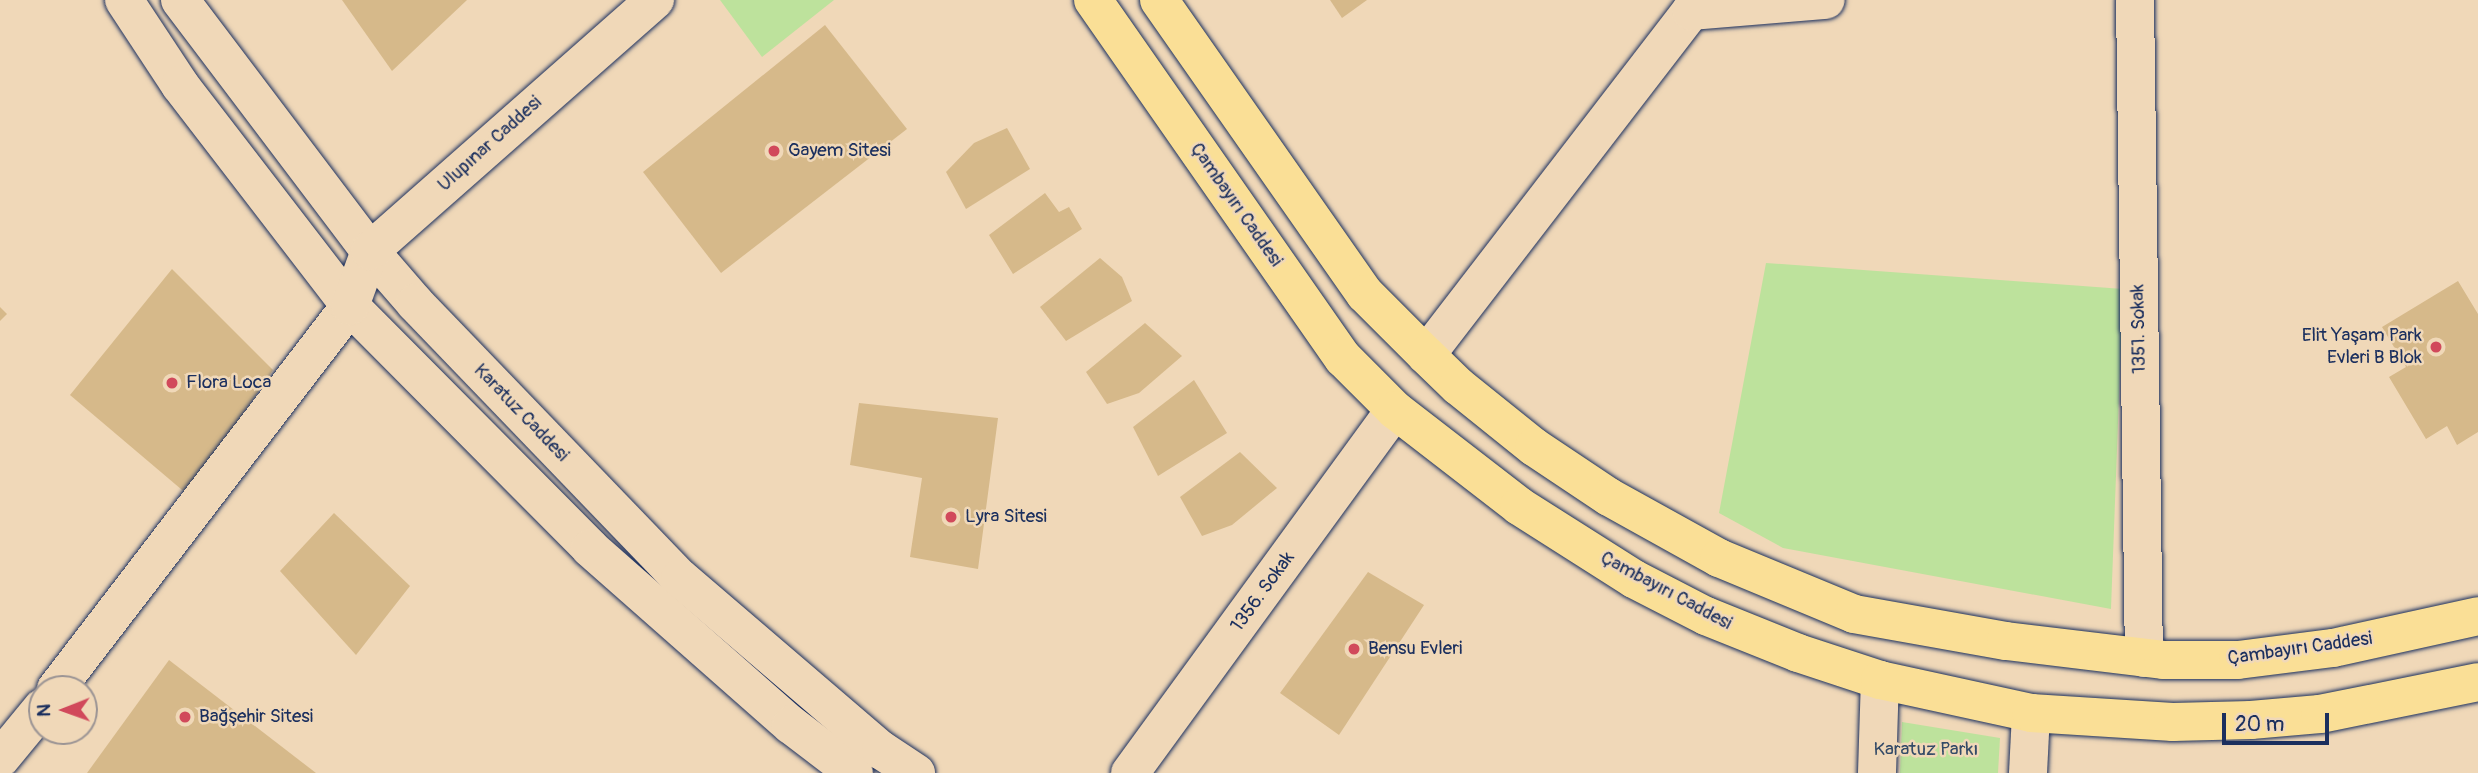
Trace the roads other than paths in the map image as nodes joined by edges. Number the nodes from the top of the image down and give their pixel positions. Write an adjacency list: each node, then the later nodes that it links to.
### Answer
1 (124, 0): 10 (street)
2 (180, 0): 9 (street, Karatuz Caddesi)
3 (1093, 0): 12 (main road, Çambayırı Caddesi)
4 (1159, 0): 11 (main road, Çambayırı Caddesi)
5 (1826, 0): 8 (street)
6 (2136, 0): 14 (street, 1351. Sokak)
7 (637, 5): 9 (street, Ulupınar Caddesi)
8 (1687, 6): 11 (street)
9 (370, 251): 10 (street, Ulupınar Caddesi); 22 (street, Karatuz Caddesi)
10 (350, 306): 15 (street, Ulupınar Caddesi); 21 (street)
11 (1426, 355): 14 (main road, Çambayırı Caddesi)
12 (1395, 410): 16 (main road, Çambayırı Caddesi); 23 (street, 1356. Sokak)
13 (2478, 616): 14 (main road, Çambayırı Caddesi)
14 (2144, 658)
15 (67, 675)
16 (1880, 680): 18 (main road, Çambayırı Caddesi); 24 (street)
17 (2478, 682): 18 (main road, Çambayırı Caddesi)
18 (2031, 713): 25 (street)
19 (28, 725): 20 (street)
20 (0, 759)
21 (853, 773)
22 (916, 773)
23 (1130, 773)
24 (1877, 773)
25 (2028, 773)

